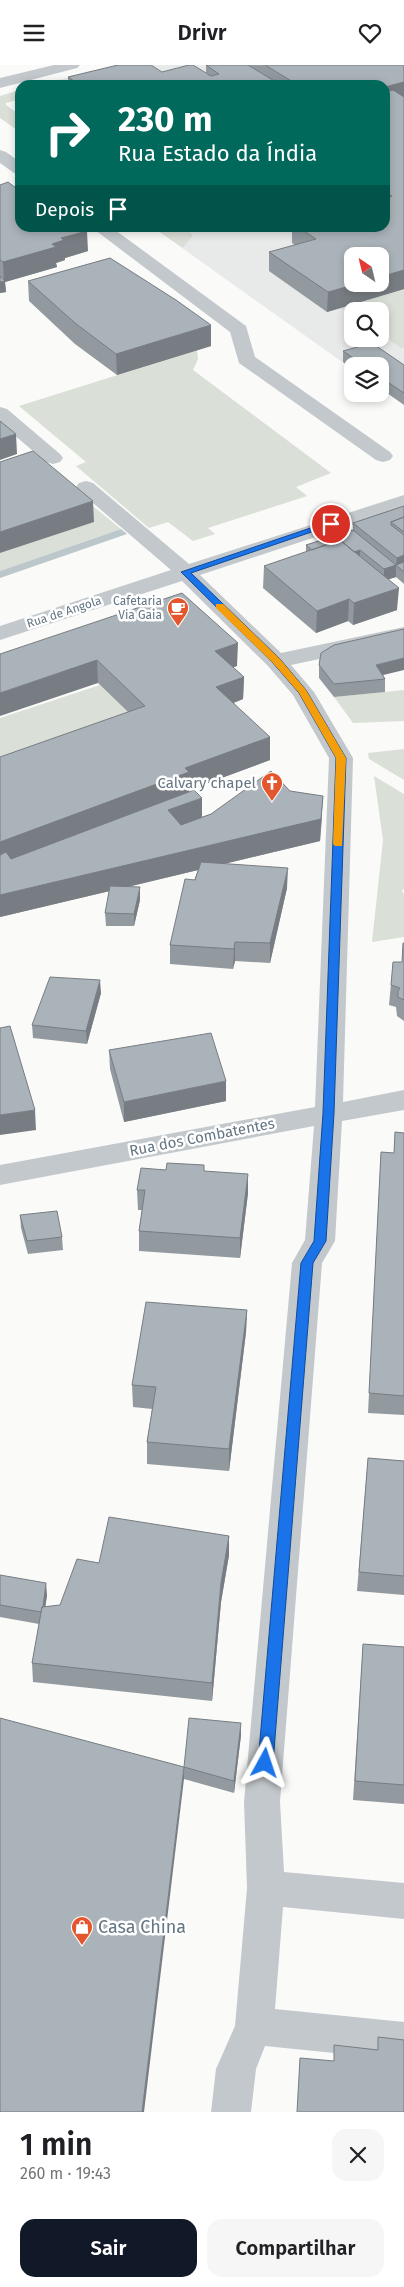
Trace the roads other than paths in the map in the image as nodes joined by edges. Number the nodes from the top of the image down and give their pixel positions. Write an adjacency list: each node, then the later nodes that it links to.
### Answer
1 (72, 65): 2 (street)
2 (0, 83)
3 (0, 155): 4 (street)
4 (15, 166)
5 (106, 232): 7 (street)
6 (0, 413): 8 (street)
7 (384, 456)
8 (45, 461)
9 (86, 487): 11 (street)
10 (404, 501): 11 (street, Rua de Angola)
11 (185, 572): 12 (street, Rua de Angola); 14 (street)
12 (0, 633)
13 (404, 633): 14 (street)
14 (276, 661): 16 (street)
15 (404, 1099): 16 (street, Rua dos Combatentes)
16 (329, 1113): 17 (street, Rua dos Combatentes); 18 (street)
17 (0, 1175)
18 (266, 1888): 19 (street); 20 (street)
19 (404, 1901)
20 (254, 2026): 21 (street); 22 (street)
21 (404, 2041)
22 (231, 2112)

